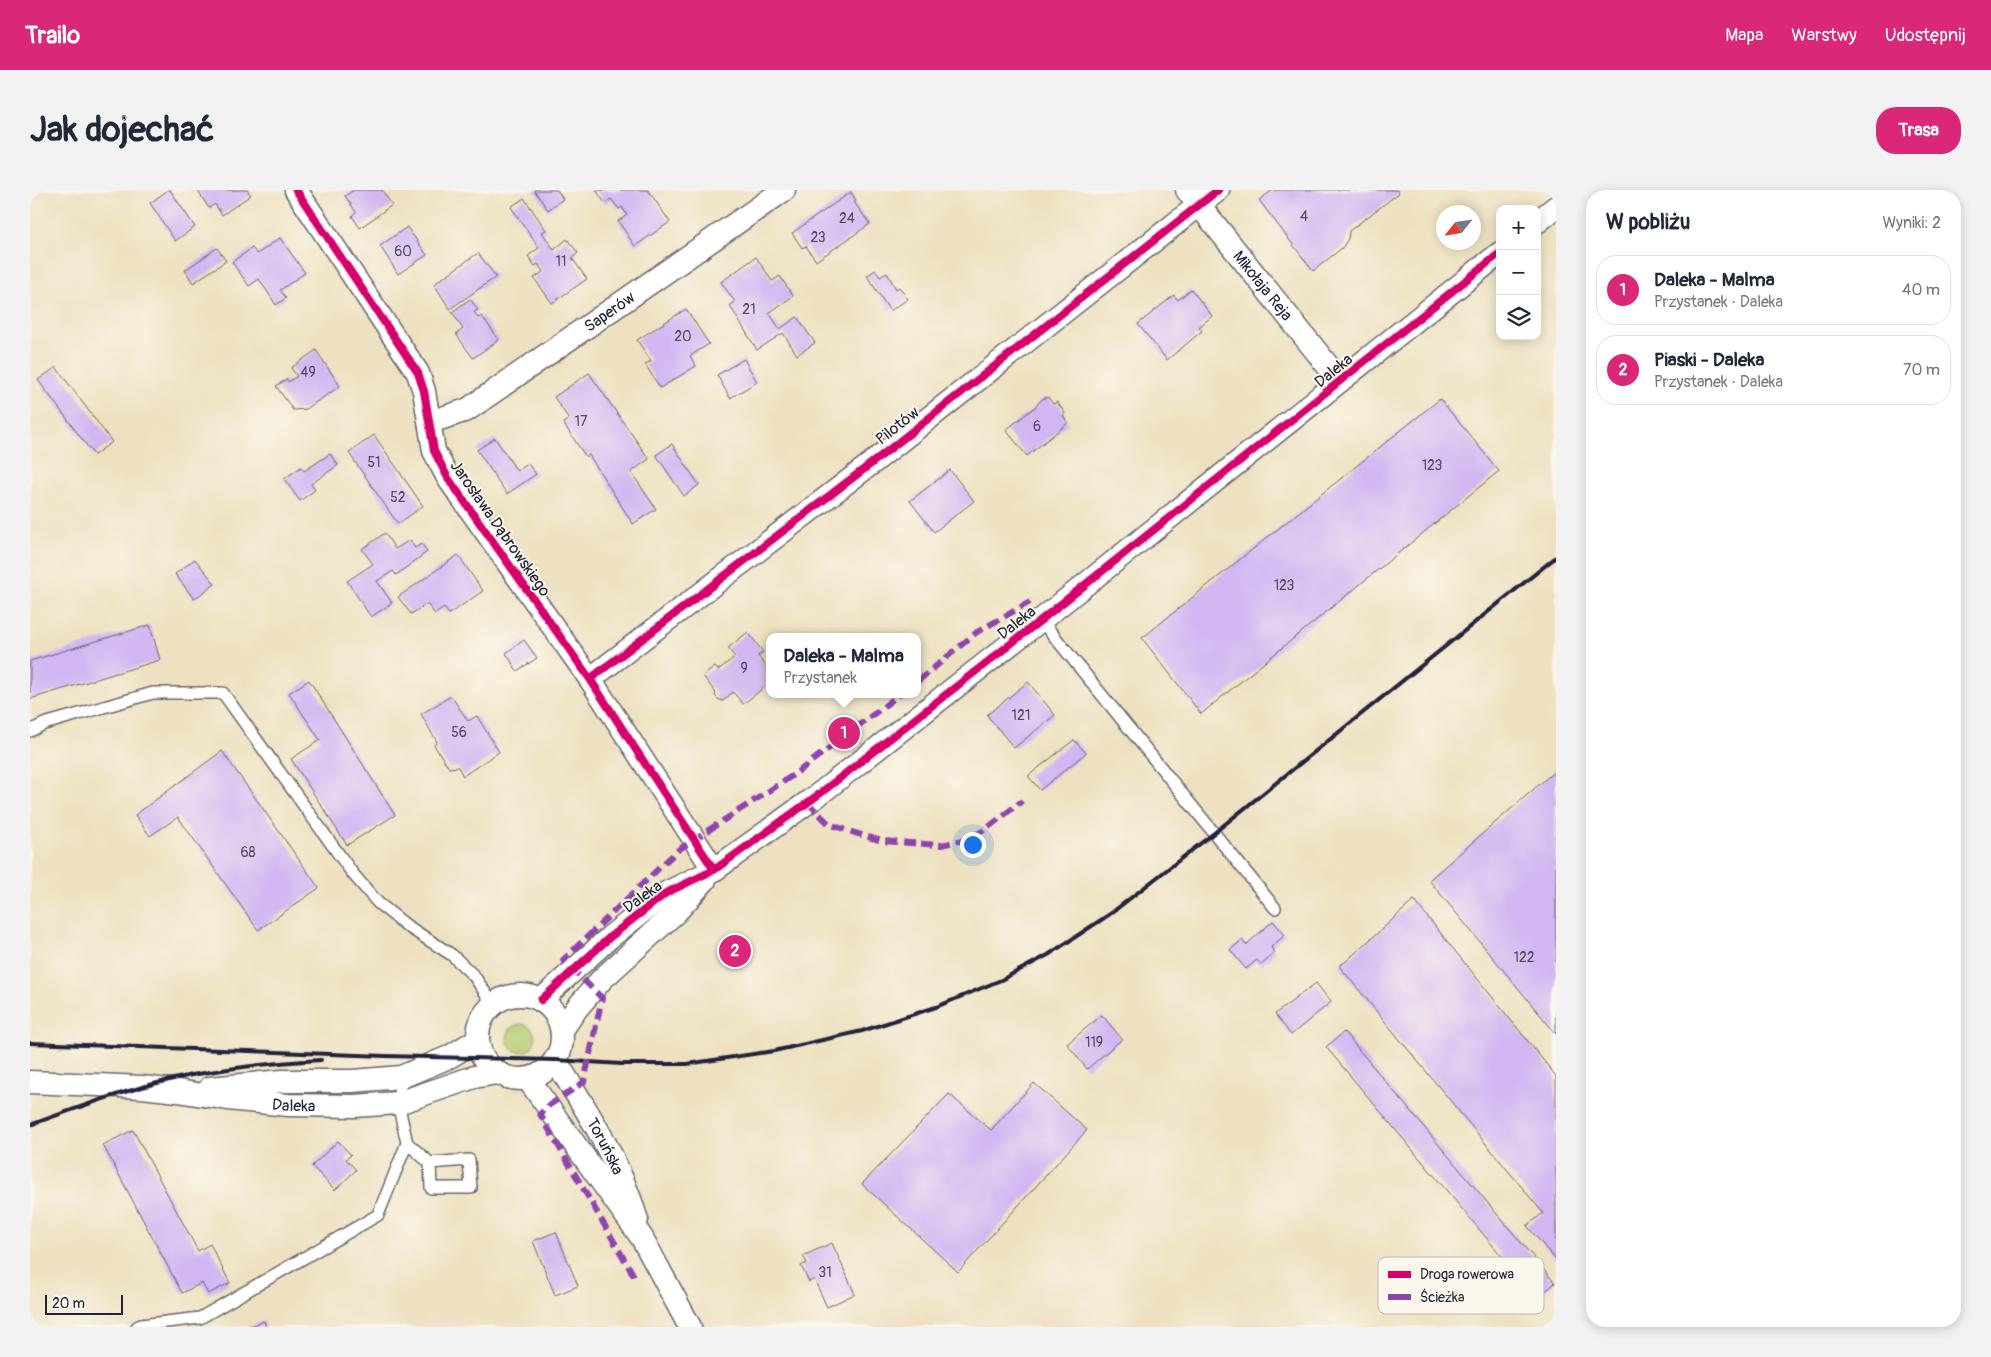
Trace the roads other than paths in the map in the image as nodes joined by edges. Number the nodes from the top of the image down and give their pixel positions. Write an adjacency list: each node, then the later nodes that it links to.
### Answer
1 (296, 190): 9 (street, Jarosława Dąbrowskiego)
2 (784, 190): 9 (street, Saperów)
3 (1218, 190): 4 (street, Pilotów)
4 (1193, 198): 8 (street, Mikołaja Reja); 11 (street, Pilotów)
5 (1556, 207): 6 (street)
6 (1541, 219)
7 (1496, 256): 8 (street, Daleka)
8 (1340, 381): 10 (street, Daleka)
9 (430, 422): 11 (street, Jarosława Dąbrowskiego)
10 (1041, 620): 13 (street, Daleka); 14 (lane)
11 (590, 679): 13 (street, Jarosława Dąbrowskiego)
12 (30, 731): 16 (lane)
13 (714, 870): 15 (street, Daleka); 17 (street, Daleka)
14 (1275, 908)
15 (541, 1000): 16 (street); 17 (street)
16 (493, 1004): 18 (street)
17 (562, 1030): 19 (street)
18 (477, 1040): 20 (street); 21 (street, Daleka)
19 (556, 1060): 22 (street); 28 (street, Toruńska)
20 (497, 1073): 22 (street); 25 (street, Daleka)
21 (401, 1077): 24 (street, Daleka); 25 (lane)
22 (528, 1079): 28 (street, Toruńska)
23 (30, 1082): 24 (street, Daleka)
24 (178, 1091): 25 (street, Daleka)
25 (398, 1103): 26 (lane)
26 (408, 1143): 27 (lane); 29 (lane)
27 (430, 1163)
28 (642, 1238): 31 (street, Toruńska)
29 (202, 1322): 30 (lane)
30 (137, 1327)
31 (690, 1327)

